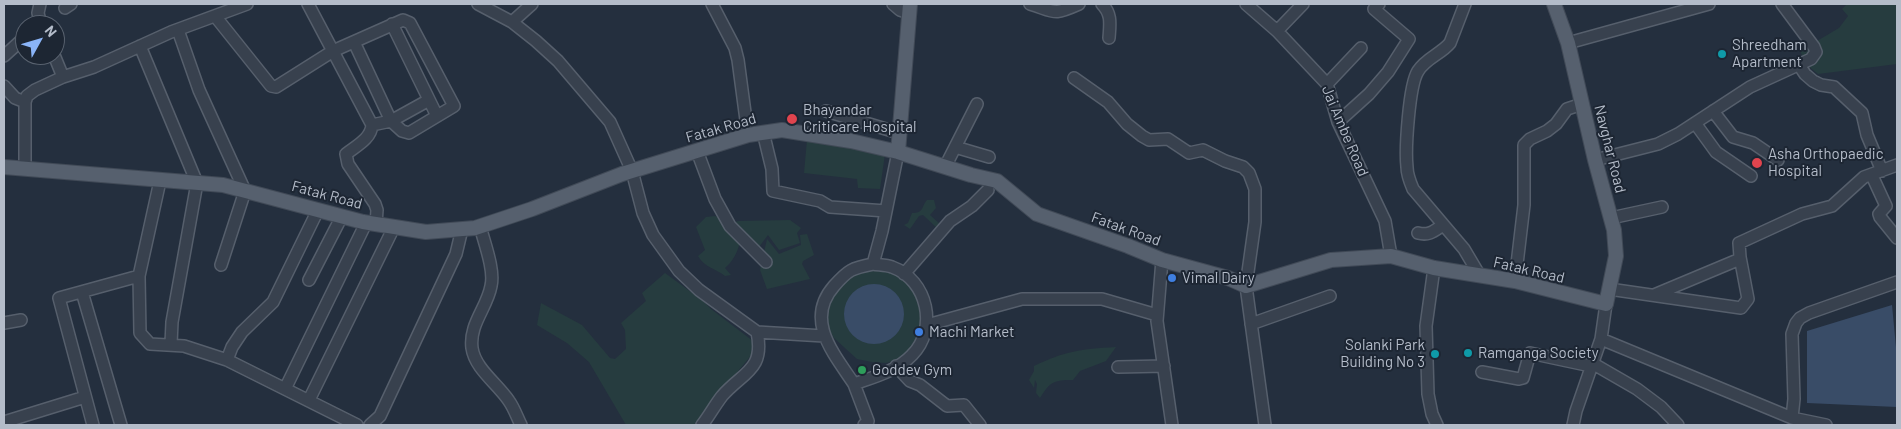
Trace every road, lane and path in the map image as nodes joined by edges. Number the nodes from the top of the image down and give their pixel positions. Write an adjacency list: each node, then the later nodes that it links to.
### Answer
1 (247, 4): 18 (street)
2 (308, 4): 29 (street)
3 (478, 4): 19 (street)
4 (532, 4): 19 (street)
5 (712, 4): 50 (street)
6 (893, 4): 17 (street)
7 (1030, 4): 8 (street)
8 (1079, 4)
9 (1102, 4): 23 (street)
10 (1246, 4): 22 (street, Jai Ambe Road)
11 (1303, 4): 22 (street)
12 (1379, 4): 45 (street)
13 (1465, 4): 75 (street)
14 (1554, 4): 25 (main road, Navghar Road)
15 (1708, 4): 25 (street)
16 (1782, 4): 32 (street)
17 (910, 8): 49 (main road)
18 (215, 16): 21 (street); 29 (street)
19 (512, 22): 61 (street)
20 (392, 24): 24 (street); 37 (street); 43 (street)
21 (178, 30): 27 (street); 68 (street)
22 (1277, 31): 35 (street, Jai Ambe Road)
23 (1109, 38)
24 (354, 42): 29 (street); 44 (street)
25 (1568, 43): 40 (main road, Navghar Road)
26 (15, 46): 30 (street)
27 (140, 46): 33 (street); 66 (street)
28 (1361, 48): 35 (street)
29 (333, 51): 47 (street)
30 (4, 56)
31 (58, 65): 33 (street)
32 (1799, 65): 42 (street); 62 (street)
33 (63, 77): 38 (street)
34 (1074, 78): 94 (street)
35 (1327, 84): 45 (street, Jai Ambe Road)
36 (4, 86): 38 (street)
37 (429, 100): 43 (street); 44 (street)
38 (25, 102): 60 (street)
39 (977, 104): 51 (street)
40 (1582, 104): 55 (main road, Navghar Road); 92 (street)
41 (826, 111): 49 (street)
42 (1713, 112): 46 (street); 56 (street)
43 (437, 116): 44 (street)
44 (391, 121): 47 (street)
45 (1338, 122): 81 (street, Jai Ambe Road)
46 (1695, 123): 55 (street); 63 (street)
47 (372, 125): 74 (street)
48 (763, 132): 50 (main road, Fatak Road); 53 (main road, Fatak Road); 71 (street)
49 (899, 133): 53 (main road)
50 (748, 135): 52 (main road, Fatak Road)
51 (955, 146): 54 (street); 59 (street)
52 (697, 151): 61 (main road, Fatak Road); 84 (street)
53 (898, 152): 59 (main road, Fatak Road); 71 (street)
54 (989, 158)
55 (1594, 160): 73 (main road, Navghar Road)
56 (1778, 160)
57 (1897, 165): 62 (street)
58 (4, 167): 60 (main road, Fatak Road)
59 (945, 167): 83 (main road, Fatak Road)
60 (26, 168): 65 (main road, Fatak Road)
61 (632, 171): 76 (main road, Fatak Road); 105 (street)
62 (1882, 171): 82 (street)
63 (1751, 176)
64 (1874, 180): 80 (street)
65 (160, 181): 66 (main road, Fatak Road); 89 (street)
66 (197, 183): 68 (main road, Fatak Road); 108 (street)
67 (988, 190): 88 (street)
68 (245, 191): 70 (main road, Fatak Road); 86 (street)
69 (1662, 207): 73 (street)
70 (318, 210): 72 (main road, Fatak Road); 109 (street)
71 (886, 211): 85 (street)
72 (342, 216): 74 (main road, Fatak Road); 91 (street)
73 (1611, 218): 95 (main road, Navghar Road)
74 (371, 223): 77 (main road, Fatak Road); 116 (street)
75 (1443, 225): 79 (street); 90 (street)
76 (480, 226): 78 (main road, Fatak Road); 125 (street)
77 (394, 227): 78 (main road, Fatak Road); 118 (street)
78 (462, 229): 124 (street)
79 (1418, 233)
80 (1896, 234)
81 (1391, 256): 87 (main road, Fatak Road); 94 (main road, Fatak Road)
82 (1740, 259): 97 (street); 97 (street)
83 (1162, 260): 94 (main road, Fatak Road); 100 (street)
84 (766, 262)
85 (873, 264): 88 (street); 106 (street)
86 (221, 265)
87 (1434, 268): 90 (main road, Fatak Road); 131 (street)
88 (904, 274): 104 (street)
89 (139, 276): 96 (street); 108 (street)
90 (1480, 276): 92 (main road, Fatak Road)
91 (310, 280)
92 (1516, 282): 99 (main road, Fatak Road)
93 (1897, 282): 119 (street)
94 (1246, 286): 103 (street)
95 (1609, 289): 97 (street); 99 (main road, Navghar Road)
96 (82, 292): 117 (street); 122 (street)
97 (1653, 295)
98 (1330, 296): 103 (street)
99 (1606, 304): 107 (street)
100 (1158, 315): 104 (street); 112 (street)
101 (20, 320): 102 (street)
102 (4, 323)
103 (1251, 324): 130 (street)
104 (927, 325): 111 (street)
105 (757, 332): 106 (street); 126 (street)
106 (824, 336): 115 (street)
107 (1601, 339): 110 (street); 119 (street)
108 (171, 344): 109 (street)
109 (227, 360): 116 (street)
110 (1591, 365): 114 (street); 132 (street); 133 (street)
111 (896, 366): 115 (street); 128 (street)
112 (1164, 366): 113 (street); 129 (street)
113 (1118, 367)
114 (1482, 372)
115 (854, 384): 127 (street)
116 (285, 389): 118 (street)
117 (85, 397): 120 (street); 121 (street)
118 (309, 400): 123 (street)
119 (1792, 418): 134 (street)
120 (4, 422)
121 (93, 425)
122 (121, 425)
123 (356, 425)
124 (370, 425)
125 (521, 425)
126 (702, 425)
127 (864, 425)
128 (980, 425)
129 (1172, 425)
130 (1265, 425)
131 (1437, 425)
132 (1574, 425)
133 (1678, 425)
134 (1826, 425)

